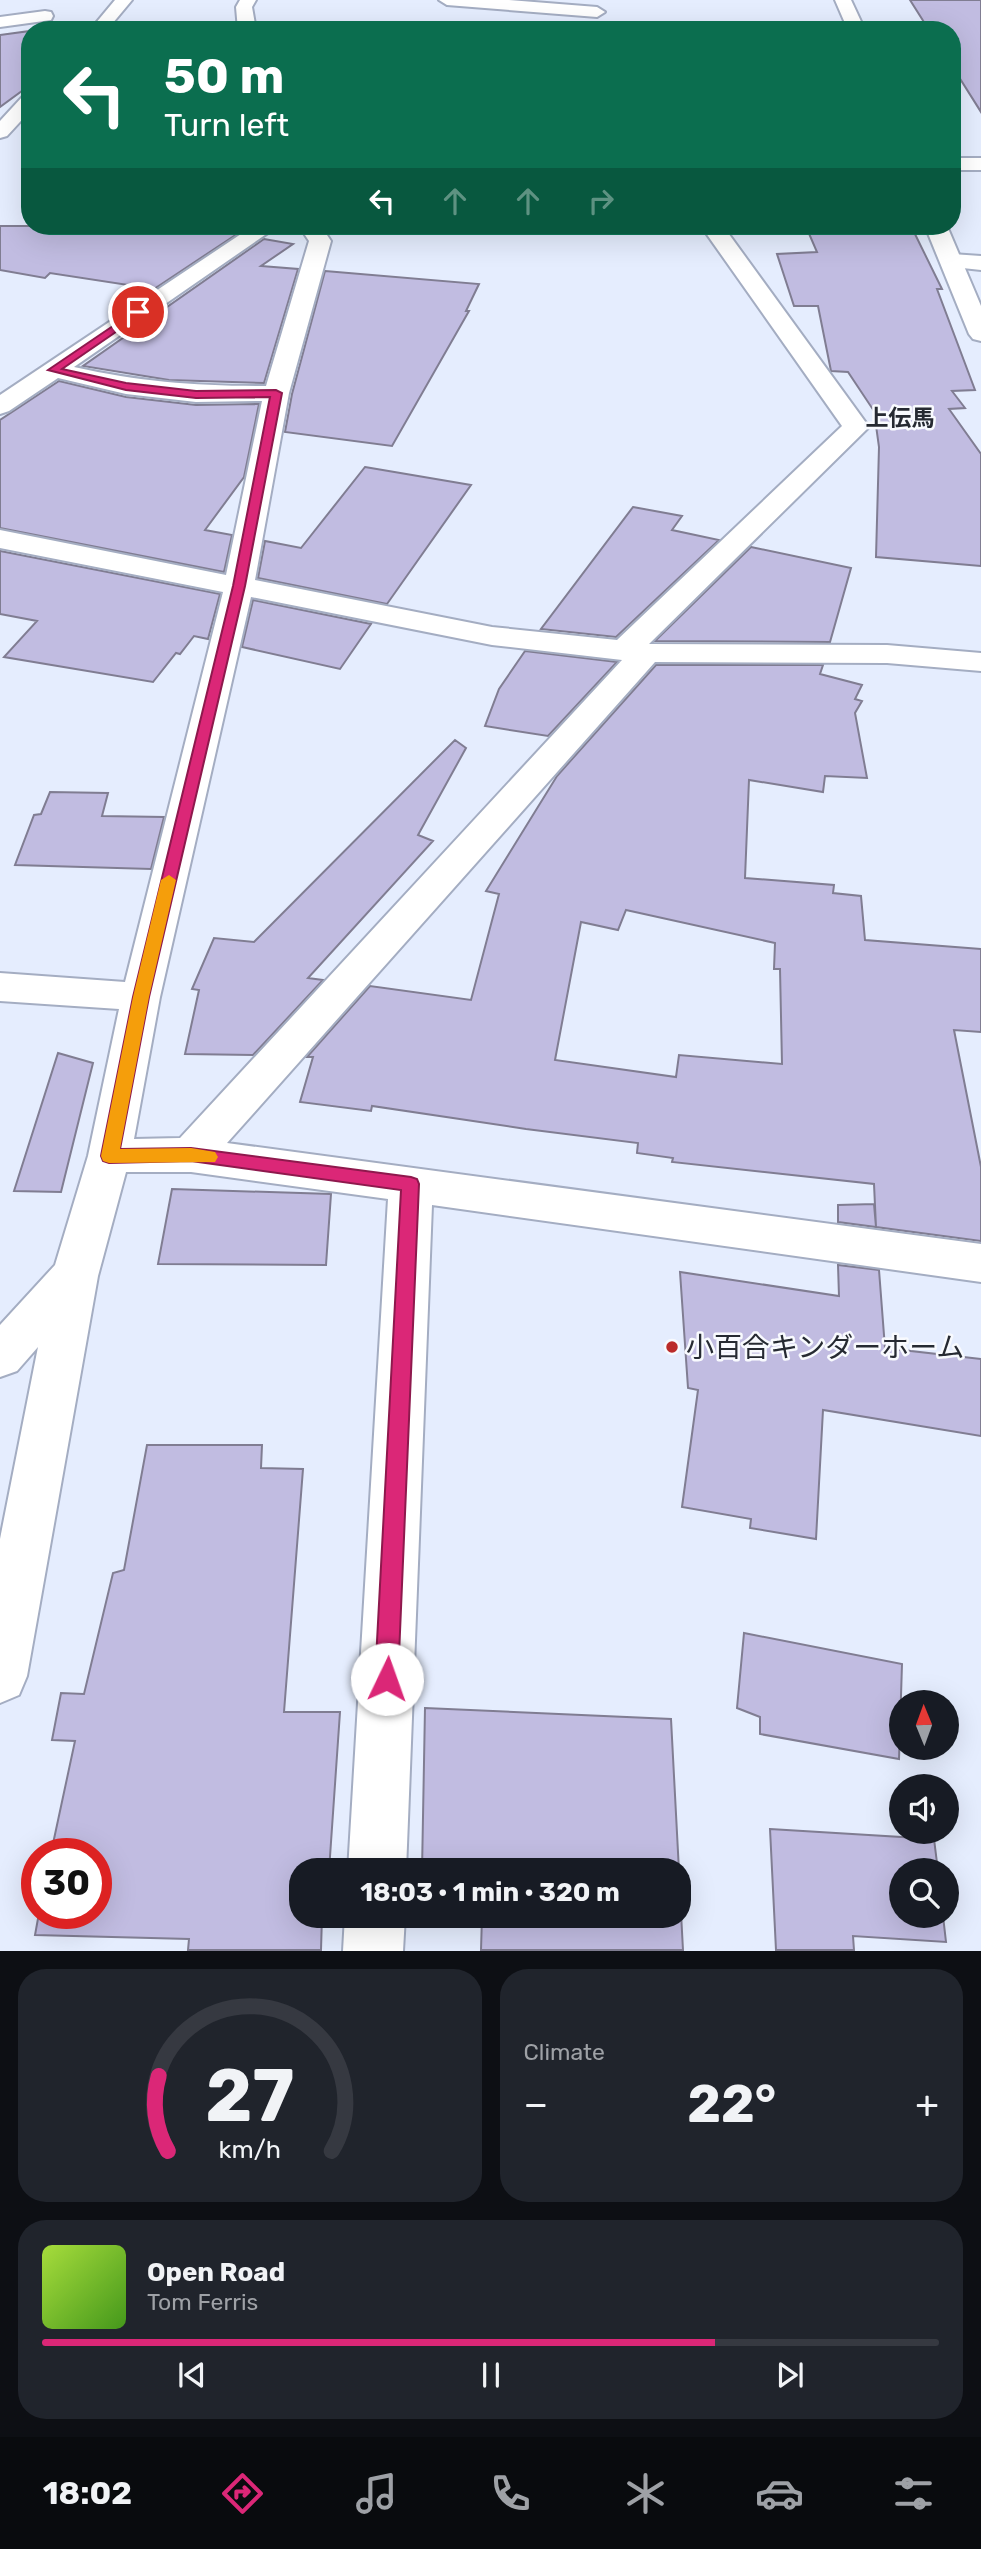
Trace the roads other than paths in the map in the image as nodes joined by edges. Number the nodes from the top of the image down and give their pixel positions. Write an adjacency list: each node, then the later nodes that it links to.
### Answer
1 (124, 0): 8 (street)
2 (248, 0): 9 (street)
3 (447, 0): 6 (street)
4 (616, 0): 6 (street)
5 (843, 0): 11 (street)
6 (597, 12): 10 (street)
7 (45, 16): 12 (street)
8 (106, 21)
9 (246, 21)
10 (584, 21)
11 (853, 21)
12 (0, 22)
13 (21, 109): 14 (street)
14 (1, 129)
15 (961, 164): 16 (street)
16 (981, 164)
17 (254, 235): 24 (street)
18 (316, 235): 25 (street)
19 (718, 235): 29 (street)
20 (940, 235): 21 (street)
21 (952, 261): 22 (street); 23 (street)
22 (981, 263)
23 (981, 334)
24 (53, 370): 25 (street); 26 (street)
25 (276, 393): 28 (street)
26 (0, 406)
27 (0, 539): 28 (street)
28 (239, 586): 29 (street); 32 (street)
29 (635, 652): 30 (street); 33 (street)
30 (981, 662)
31 (0, 987): 32 (street)
32 (141, 997): 34 (street)
33 (191, 1154): 34 (street); 35 (street)
34 (109, 1156): 37 (street)
35 (411, 1184): 36 (street); 40 (street)
36 (981, 1263)
37 (75, 1276): 38 (street); 39 (street)
38 (0, 1357)
39 (0, 1676)
40 (378, 1858)
41 (374, 1928): 42 (street)
42 (373, 1951)

